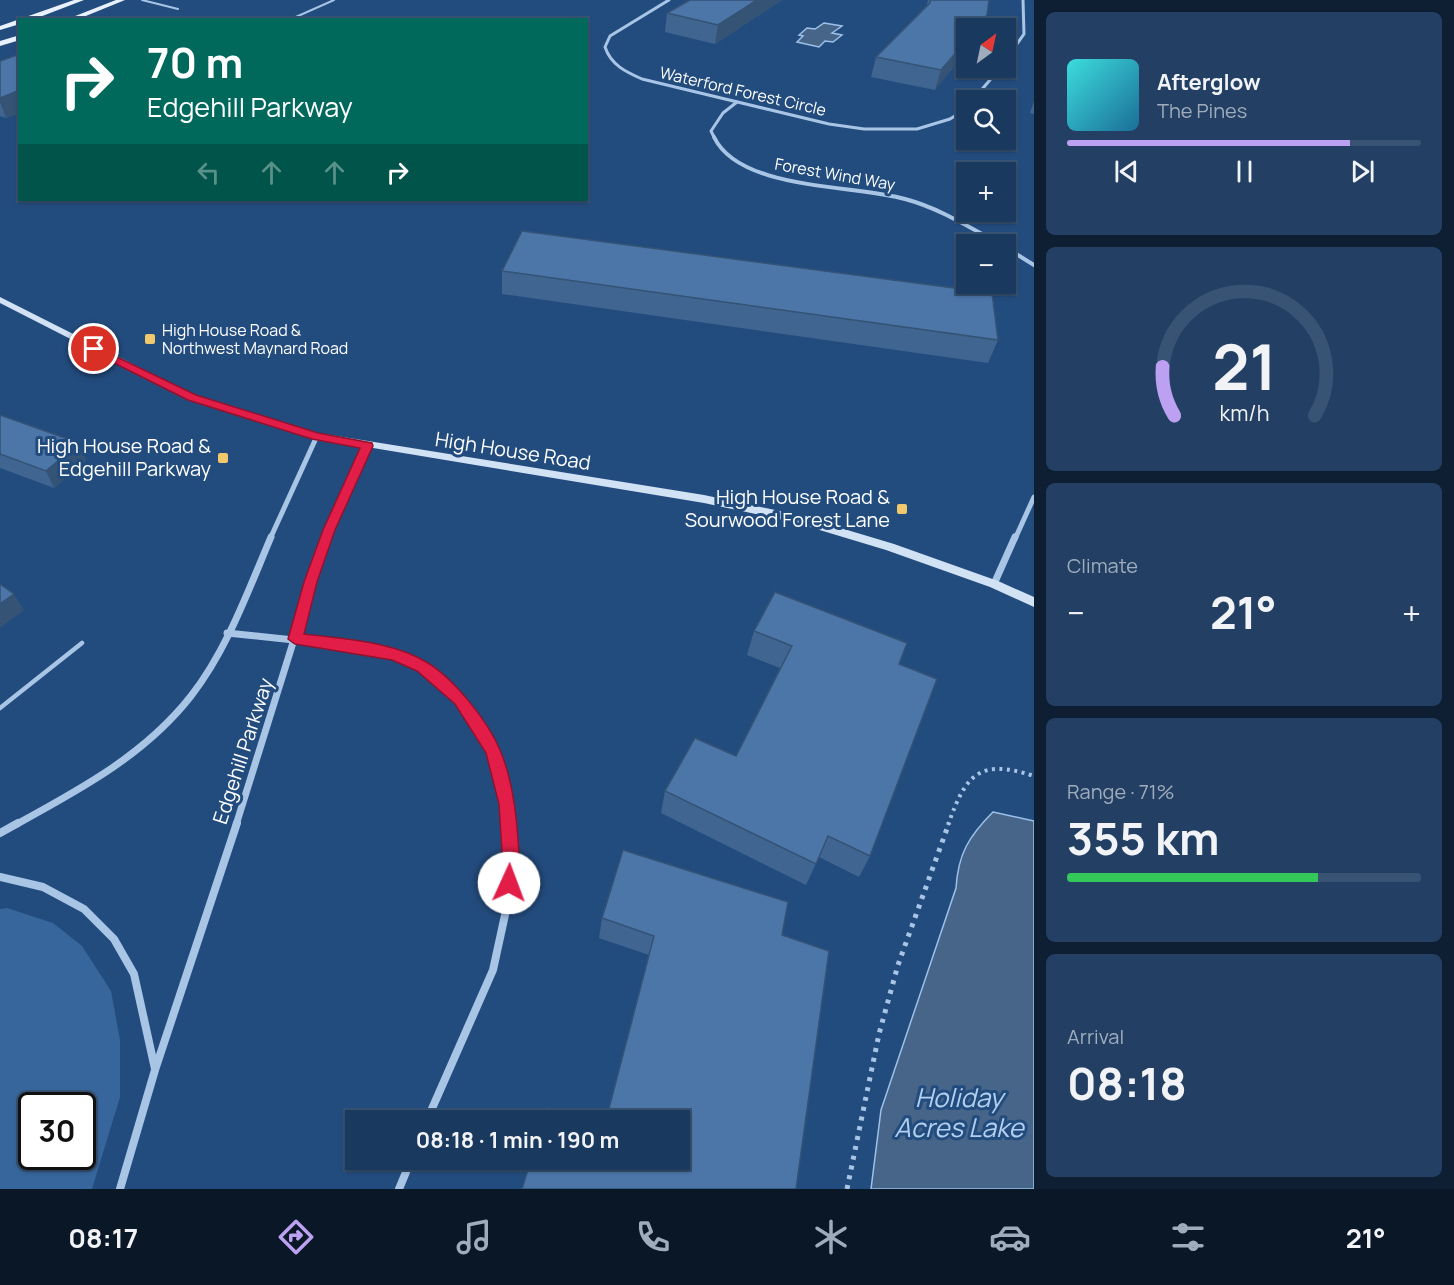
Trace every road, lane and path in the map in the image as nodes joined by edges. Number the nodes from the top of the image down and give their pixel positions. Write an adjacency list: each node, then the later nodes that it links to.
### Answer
1 (81, 0): 8 (main road)
2 (122, 0): 9 (main road)
3 (142, 0): 7 (lane)
4 (334, 0): 10 (lane)
5 (669, 0): 18 (street, Waterford Forest Circle)
6 (1023, 0): 15 (street)
7 (178, 9)
8 (30, 18)
9 (73, 18)
10 (294, 18)
11 (18, 22): 12 (main road)
12 (0, 28)
13 (18, 38): 14 (main road)
14 (0, 44)
15 (1016, 45)
16 (992, 78): 17 (street)
17 (981, 90)
18 (736, 102): 19 (street, Waterford Forest Circle); 20 (street, Forest Wind Way)
19 (956, 117)
20 (981, 234)
21 (1016, 254): 22 (street)
22 (1034, 265)
23 (0, 300): 24 (main road, High House Road)
24 (316, 436): 25 (main road, High House Road); 29 (street)
25 (367, 446): 27 (main road, High House Road); 30 (street, Edgehill Parkway)
26 (1034, 497): 27 (street)
27 (994, 584): 28 (main road, High House Road)
28 (1034, 602)
29 (227, 633): 30 (street); 34 (street)
30 (295, 639): 36 (street, Edgehill Parkway); 37 (street)
31 (82, 643): 32 (lane)
32 (0, 708)
33 (1034, 776): 41 (path)
34 (0, 833)
35 (0, 877): 36 (street, Edgehill Parkway)
36 (155, 1070): 39 (street, Edgehill Parkway)
37 (431, 1110)
38 (407, 1170): 40 (street)
39 (120, 1189)
40 (399, 1189)
41 (847, 1189)

